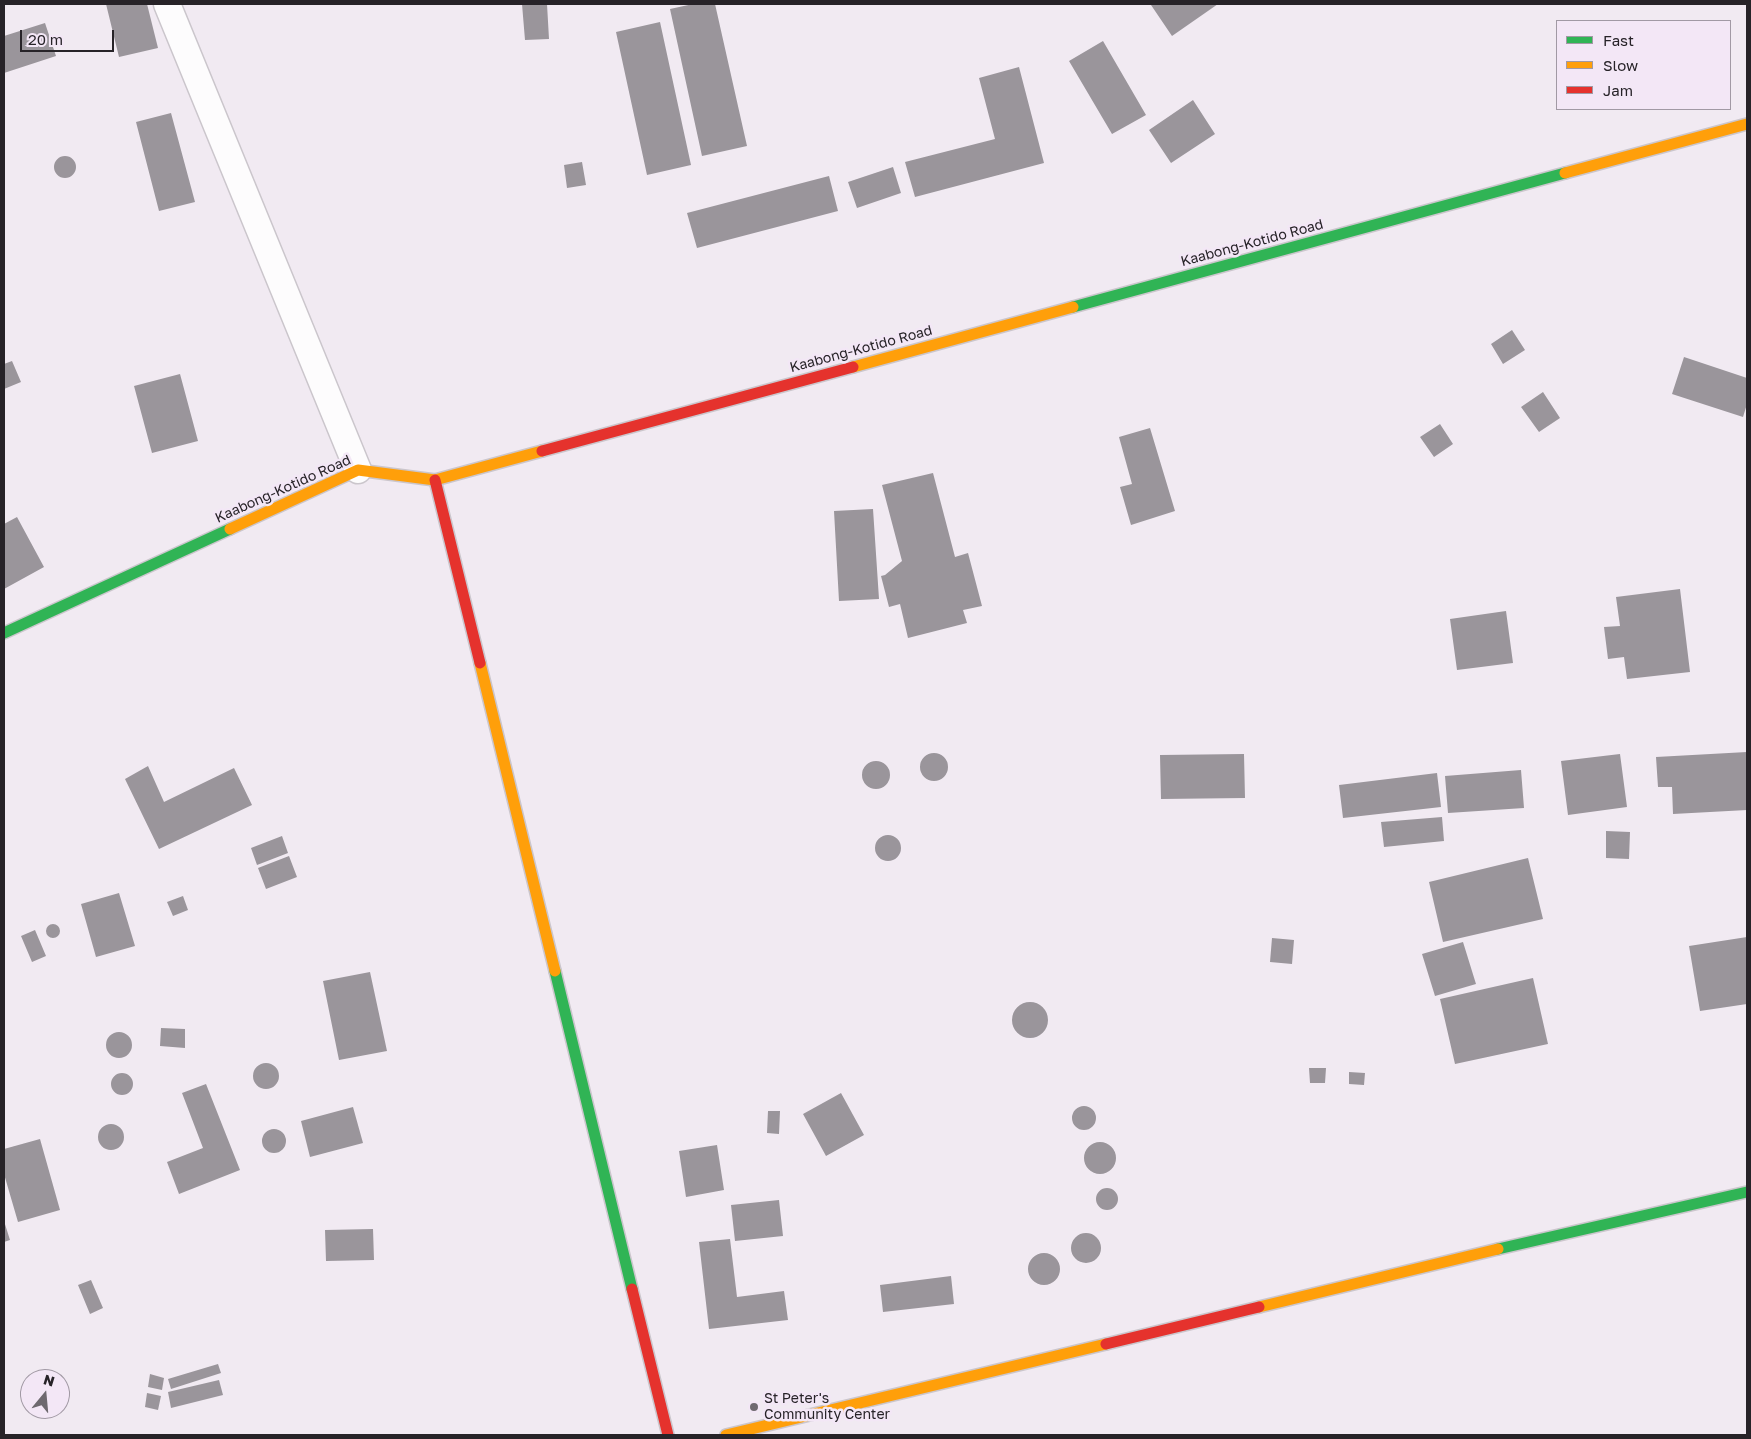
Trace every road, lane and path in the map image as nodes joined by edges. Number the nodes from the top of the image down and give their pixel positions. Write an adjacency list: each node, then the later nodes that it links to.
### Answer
1 (167, 4): 3 (street)
2 (1747, 124): 4 (street, Kaabong-Kotido Road)
3 (358, 470): 4 (street, Kaabong-Kotido Road); 5 (street, Kaabong-Kotido Road)
4 (435, 480): 7 (street)
5 (4, 634)
6 (1747, 1192): 8 (street)
7 (668, 1435)
8 (726, 1435)

